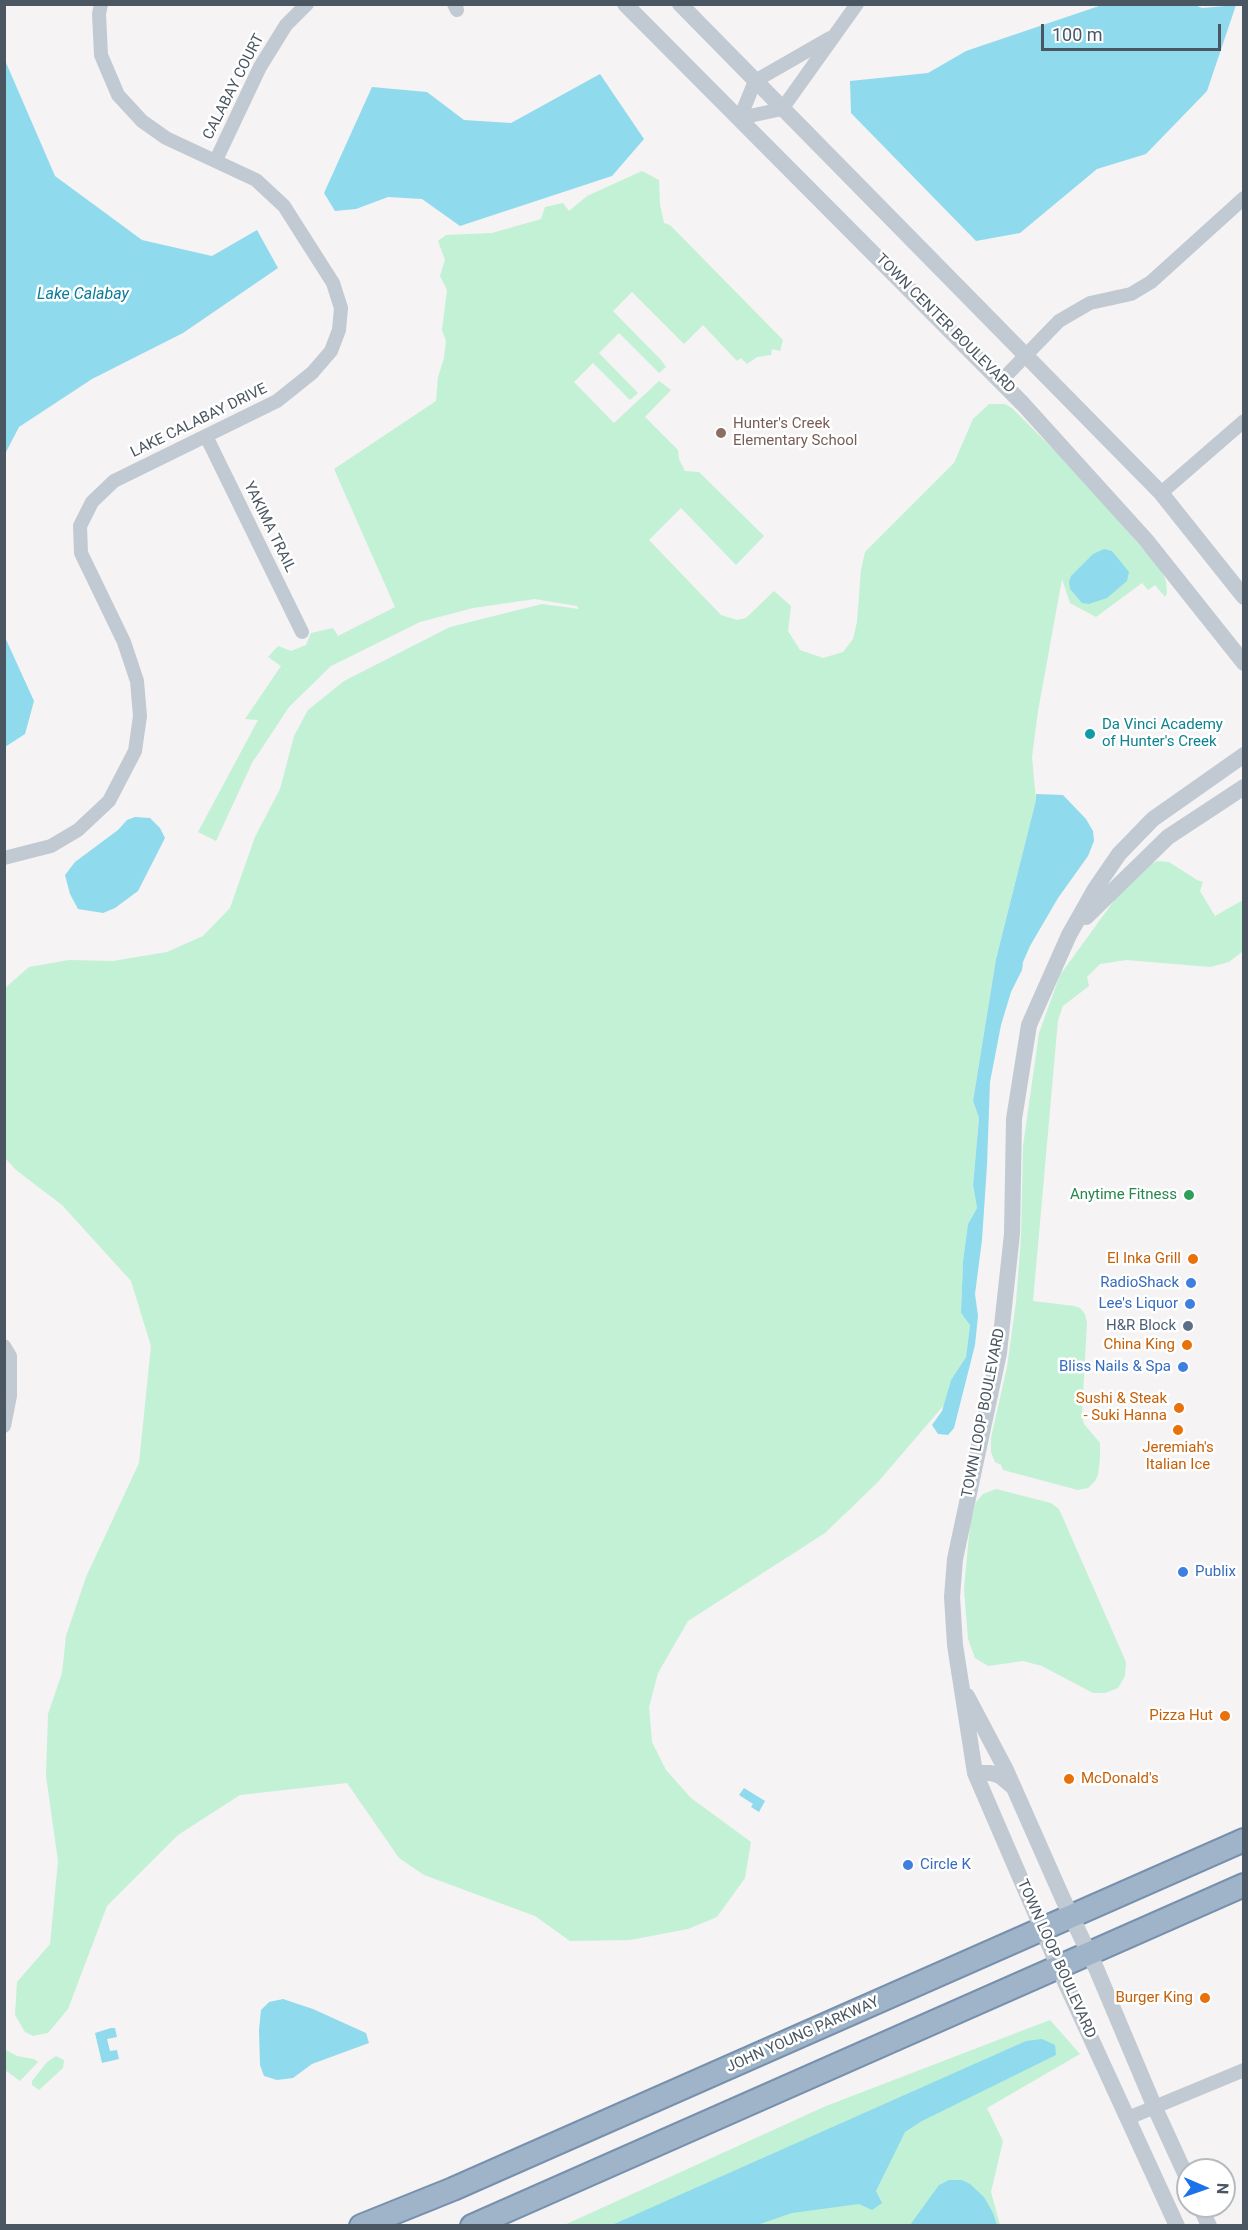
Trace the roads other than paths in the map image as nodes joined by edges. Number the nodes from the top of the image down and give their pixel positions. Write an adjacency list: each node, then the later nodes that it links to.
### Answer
1 (101, 4): 10 (street, LAKE CALABAY DRIVE)
2 (307, 4): 10 (street, CALABAY COURT)
3 (625, 4): 9 (street, TOWN CENTER BOULEVARD)
4 (680, 4): 7 (street)
5 (857, 4): 6 (street)
6 (833, 36): 7 (street); 8 (street)
7 (755, 81): 8 (street); 9 (street)
8 (782, 109): 9 (street); 12 (street)
9 (740, 118): 13 (street, TOWN CENTER BOULEVARD)
10 (216, 160): 15 (street, LAKE CALABAY DRIVE)
11 (1244, 198): 12 (street)
12 (1026, 353): 13 (street); 16 (street)
13 (1001, 381): 19 (street, TOWN CENTER BOULEVARD)
14 (1244, 421): 16 (street)
15 (206, 436): 18 (street, YAKIMA TRAIL); 22 (street, LAKE CALABAY DRIVE)
16 (1161, 493): 17 (street)
17 (1244, 597)
18 (302, 632)
19 (1244, 663)
20 (1244, 755): 23 (street, TOWN LOOP BOULEVARD)
21 (1244, 787): 23 (street, TOWN LOOP BOULEVARD)
22 (4, 858)
23 (1069, 935): 26 (street, TOWN LOOP BOULEVARD)
24 (4, 1346): 25 (street)
25 (4, 1425)
26 (961, 1684): 27 (street, TOWN LOOP BOULEVARD); 28 (street, TOWN LOOP BOULEVARD)
27 (975, 1773): 28 (street); 32 (street, TOWN LOOP BOULEVARD)
28 (1013, 1787): 31 (street, TOWN LOOP BOULEVARD)
29 (1244, 1840): 31 (highway, JOHN YOUNG PARKWAY)
30 (1244, 1885): 33 (highway)
31 (1071, 1916): 32 (highway, JOHN YOUNG PARKWAY); 33 (street, TOWN LOOP BOULEVARD)
32 (1042, 1929): 34 (street, TOWN LOOP BOULEVARD); 39 (highway, JOHN YOUNG PARKWAY)
33 (1089, 1953): 34 (highway); 36 (street, TOWN LOOP BOULEVARD)
34 (1058, 1966): 37 (street, TOWN LOOP BOULEVARD); 40 (highway)
35 (1244, 2070): 36 (street)
36 (1155, 2108): 37 (street); 38 (street, TOWN LOOP BOULEVARD)
37 (1128, 2118): 41 (street, TOWN LOOP BOULEVARD)
38 (1178, 2158)
39 (361, 2226)
40 (472, 2226)
41 (1177, 2226)

